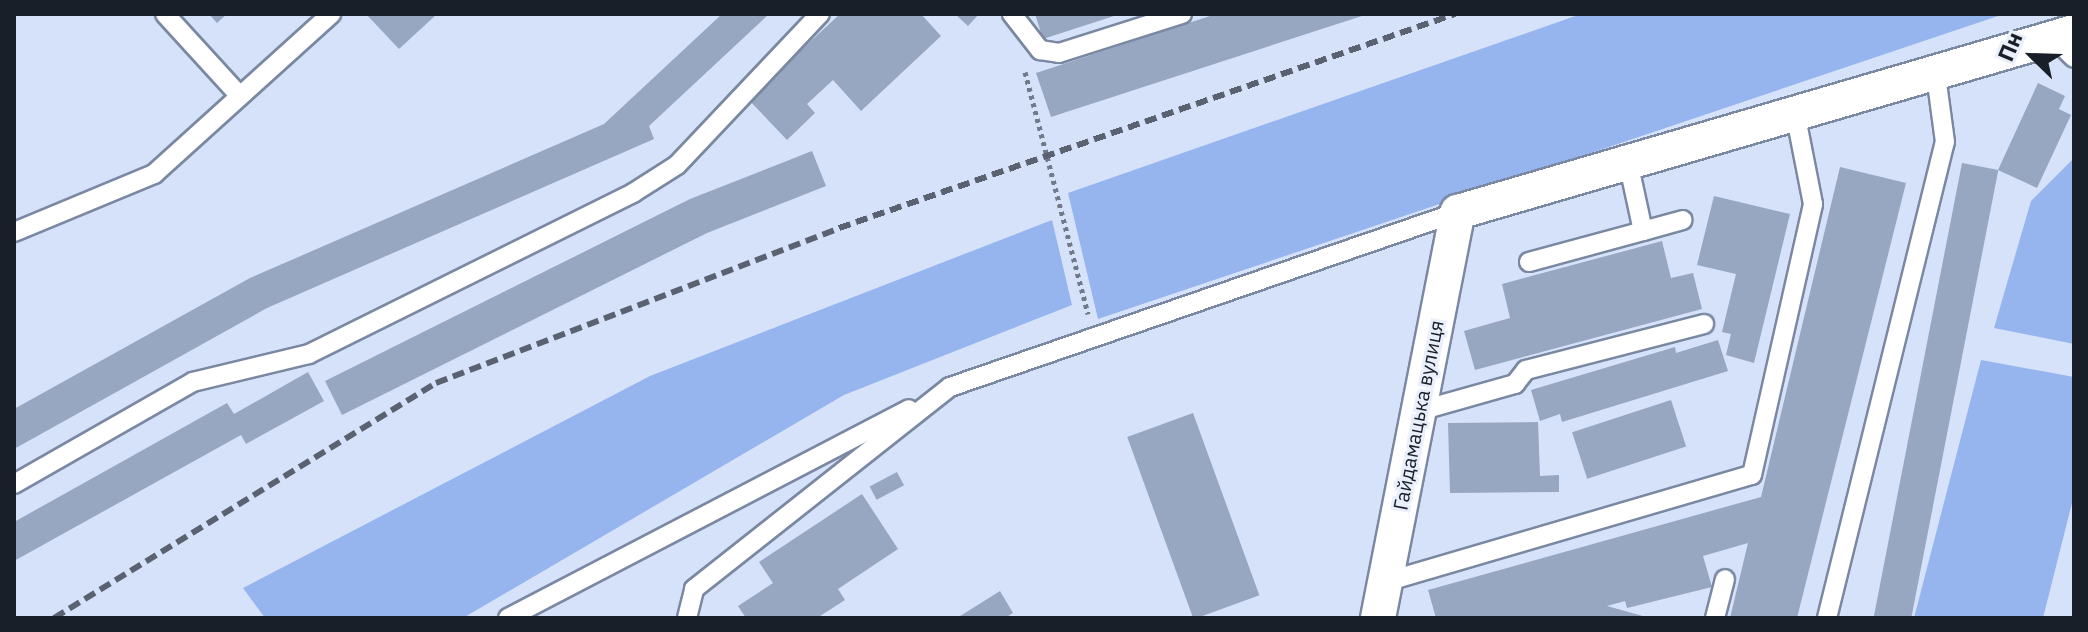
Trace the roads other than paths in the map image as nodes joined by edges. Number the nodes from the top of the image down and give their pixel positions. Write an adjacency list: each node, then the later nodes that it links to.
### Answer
1 (165, 14): 8 (lane)
2 (331, 14): 8 (lane)
3 (820, 14): 19 (lane)
4 (1012, 14): 5 (lane)
5 (1182, 14)
6 (2067, 43): 7 (street)
7 (1936, 75): 9 (street); 26 (lane)
8 (240, 96): 14 (lane)
9 (1796, 117): 10 (street); 21 (lane)
10 (1629, 166): 11 (street); 13 (lane)
11 (1458, 212): 17 (lane); 18 (street, Гайдамацька вулиця)
12 (1683, 220): 13 (lane)
13 (1643, 231): 15 (lane)
14 (14, 232)
15 (1529, 262)
16 (1704, 324): 18 (lane)
17 (950, 387): 22 (lane); 23 (lane)
18 (1419, 411): 21 (street, Гайдамацька вулиця)
19 (14, 484)
20 (1725, 579): 25 (lane)
21 (1385, 582): 24 (street, Гайдамацька вулиця)
22 (508, 618)
23 (687, 618)
24 (1378, 618)
25 (1715, 618)
26 (1827, 618)

